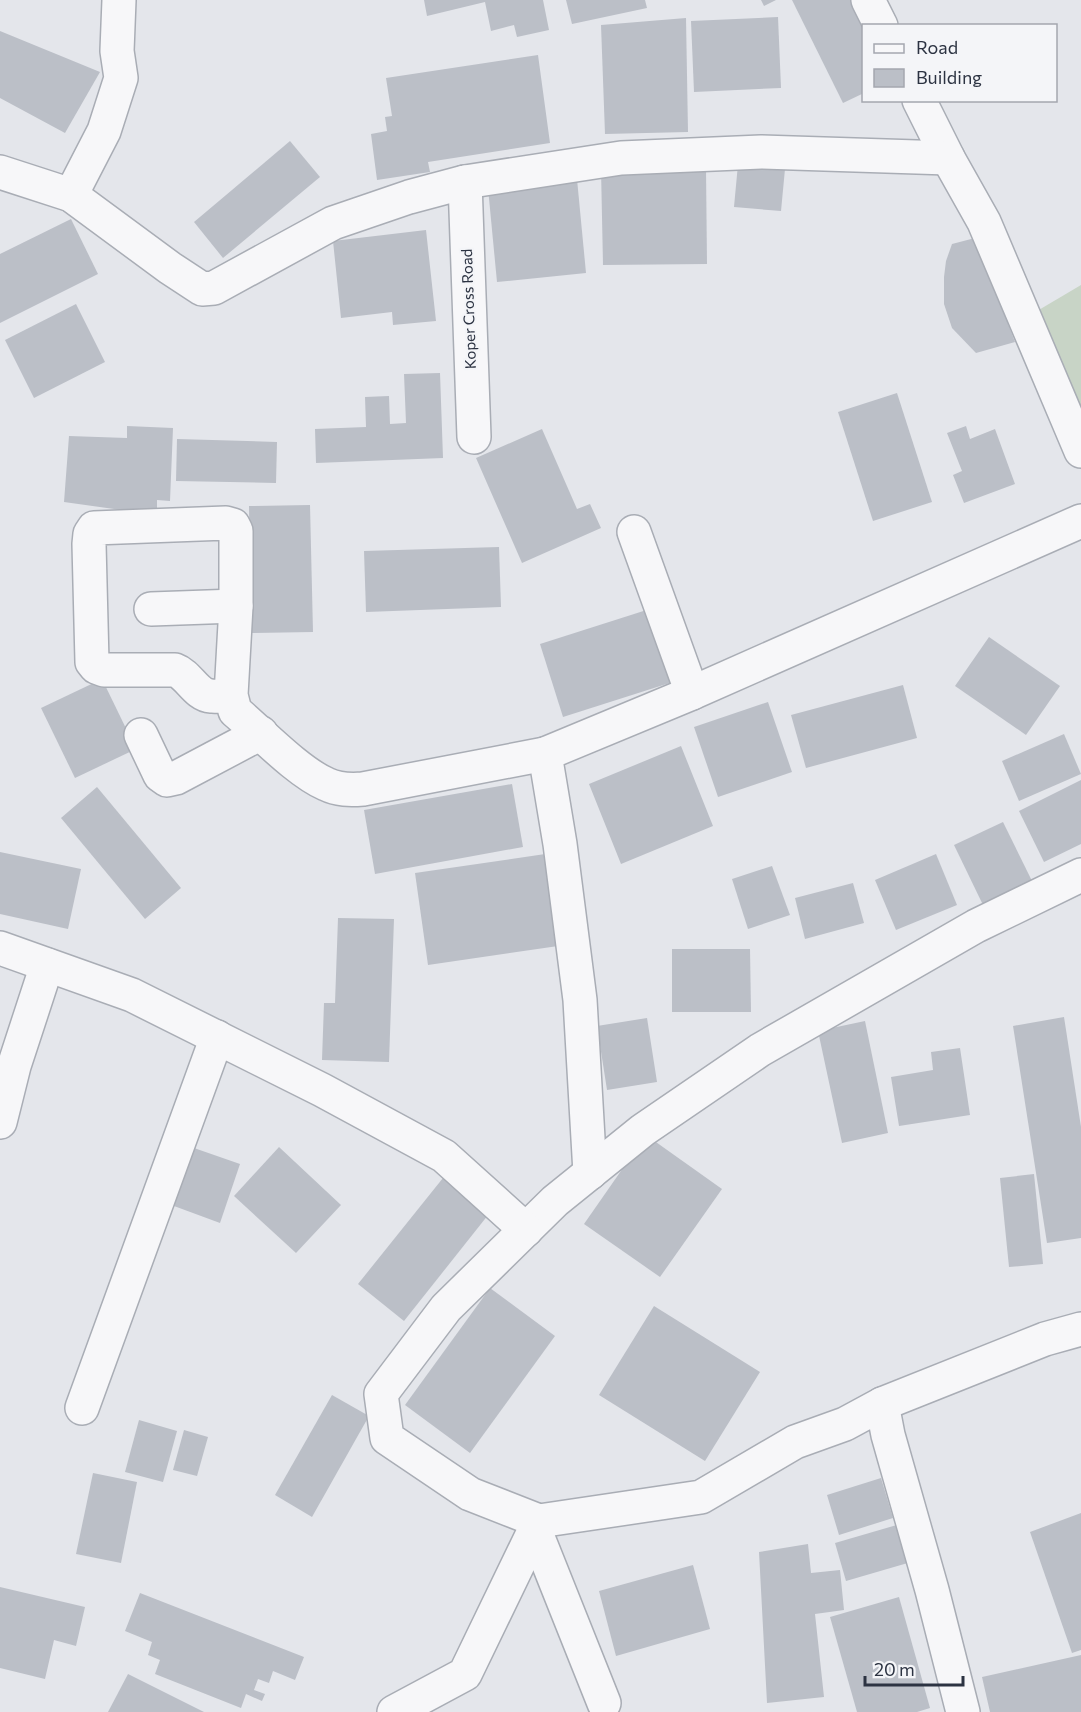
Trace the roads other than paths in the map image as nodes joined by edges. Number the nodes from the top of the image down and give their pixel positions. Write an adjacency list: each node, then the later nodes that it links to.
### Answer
1 (119, 0): 8 (street)
2 (868, 0): 3 (street)
3 (880, 24)
4 (920, 102): 5 (street)
5 (948, 158): 7 (street); 10 (street)
6 (0, 172): 8 (street)
7 (465, 182): 8 (street); 9 (street, Koper Cross Road)
8 (70, 195)
9 (474, 436)
10 (1081, 451)
11 (1081, 521): 15 (street)
12 (634, 532): 15 (street)
13 (236, 606): 14 (street); 16 (street); 16 (street)
14 (151, 609)
15 (692, 693): 19 (street)
16 (231, 695): 17 (street)
17 (261, 733): 18 (street); 19 (street)
18 (141, 735)
19 (545, 754): 25 (street)
20 (1081, 875): 25 (street)
21 (0, 948): 22 (street)
22 (47, 964): 23 (street); 24 (street)
23 (217, 1037): 26 (street); 29 (street)
24 (0, 1122)
25 (590, 1173): 26 (street)
26 (526, 1230): 30 (street)
27 (1081, 1329): 28 (street)
28 (882, 1404): 30 (street); 33 (street)
29 (82, 1408)
30 (537, 1526): 31 (street); 32 (street)
31 (604, 1703)
32 (394, 1712)
33 (963, 1712)

